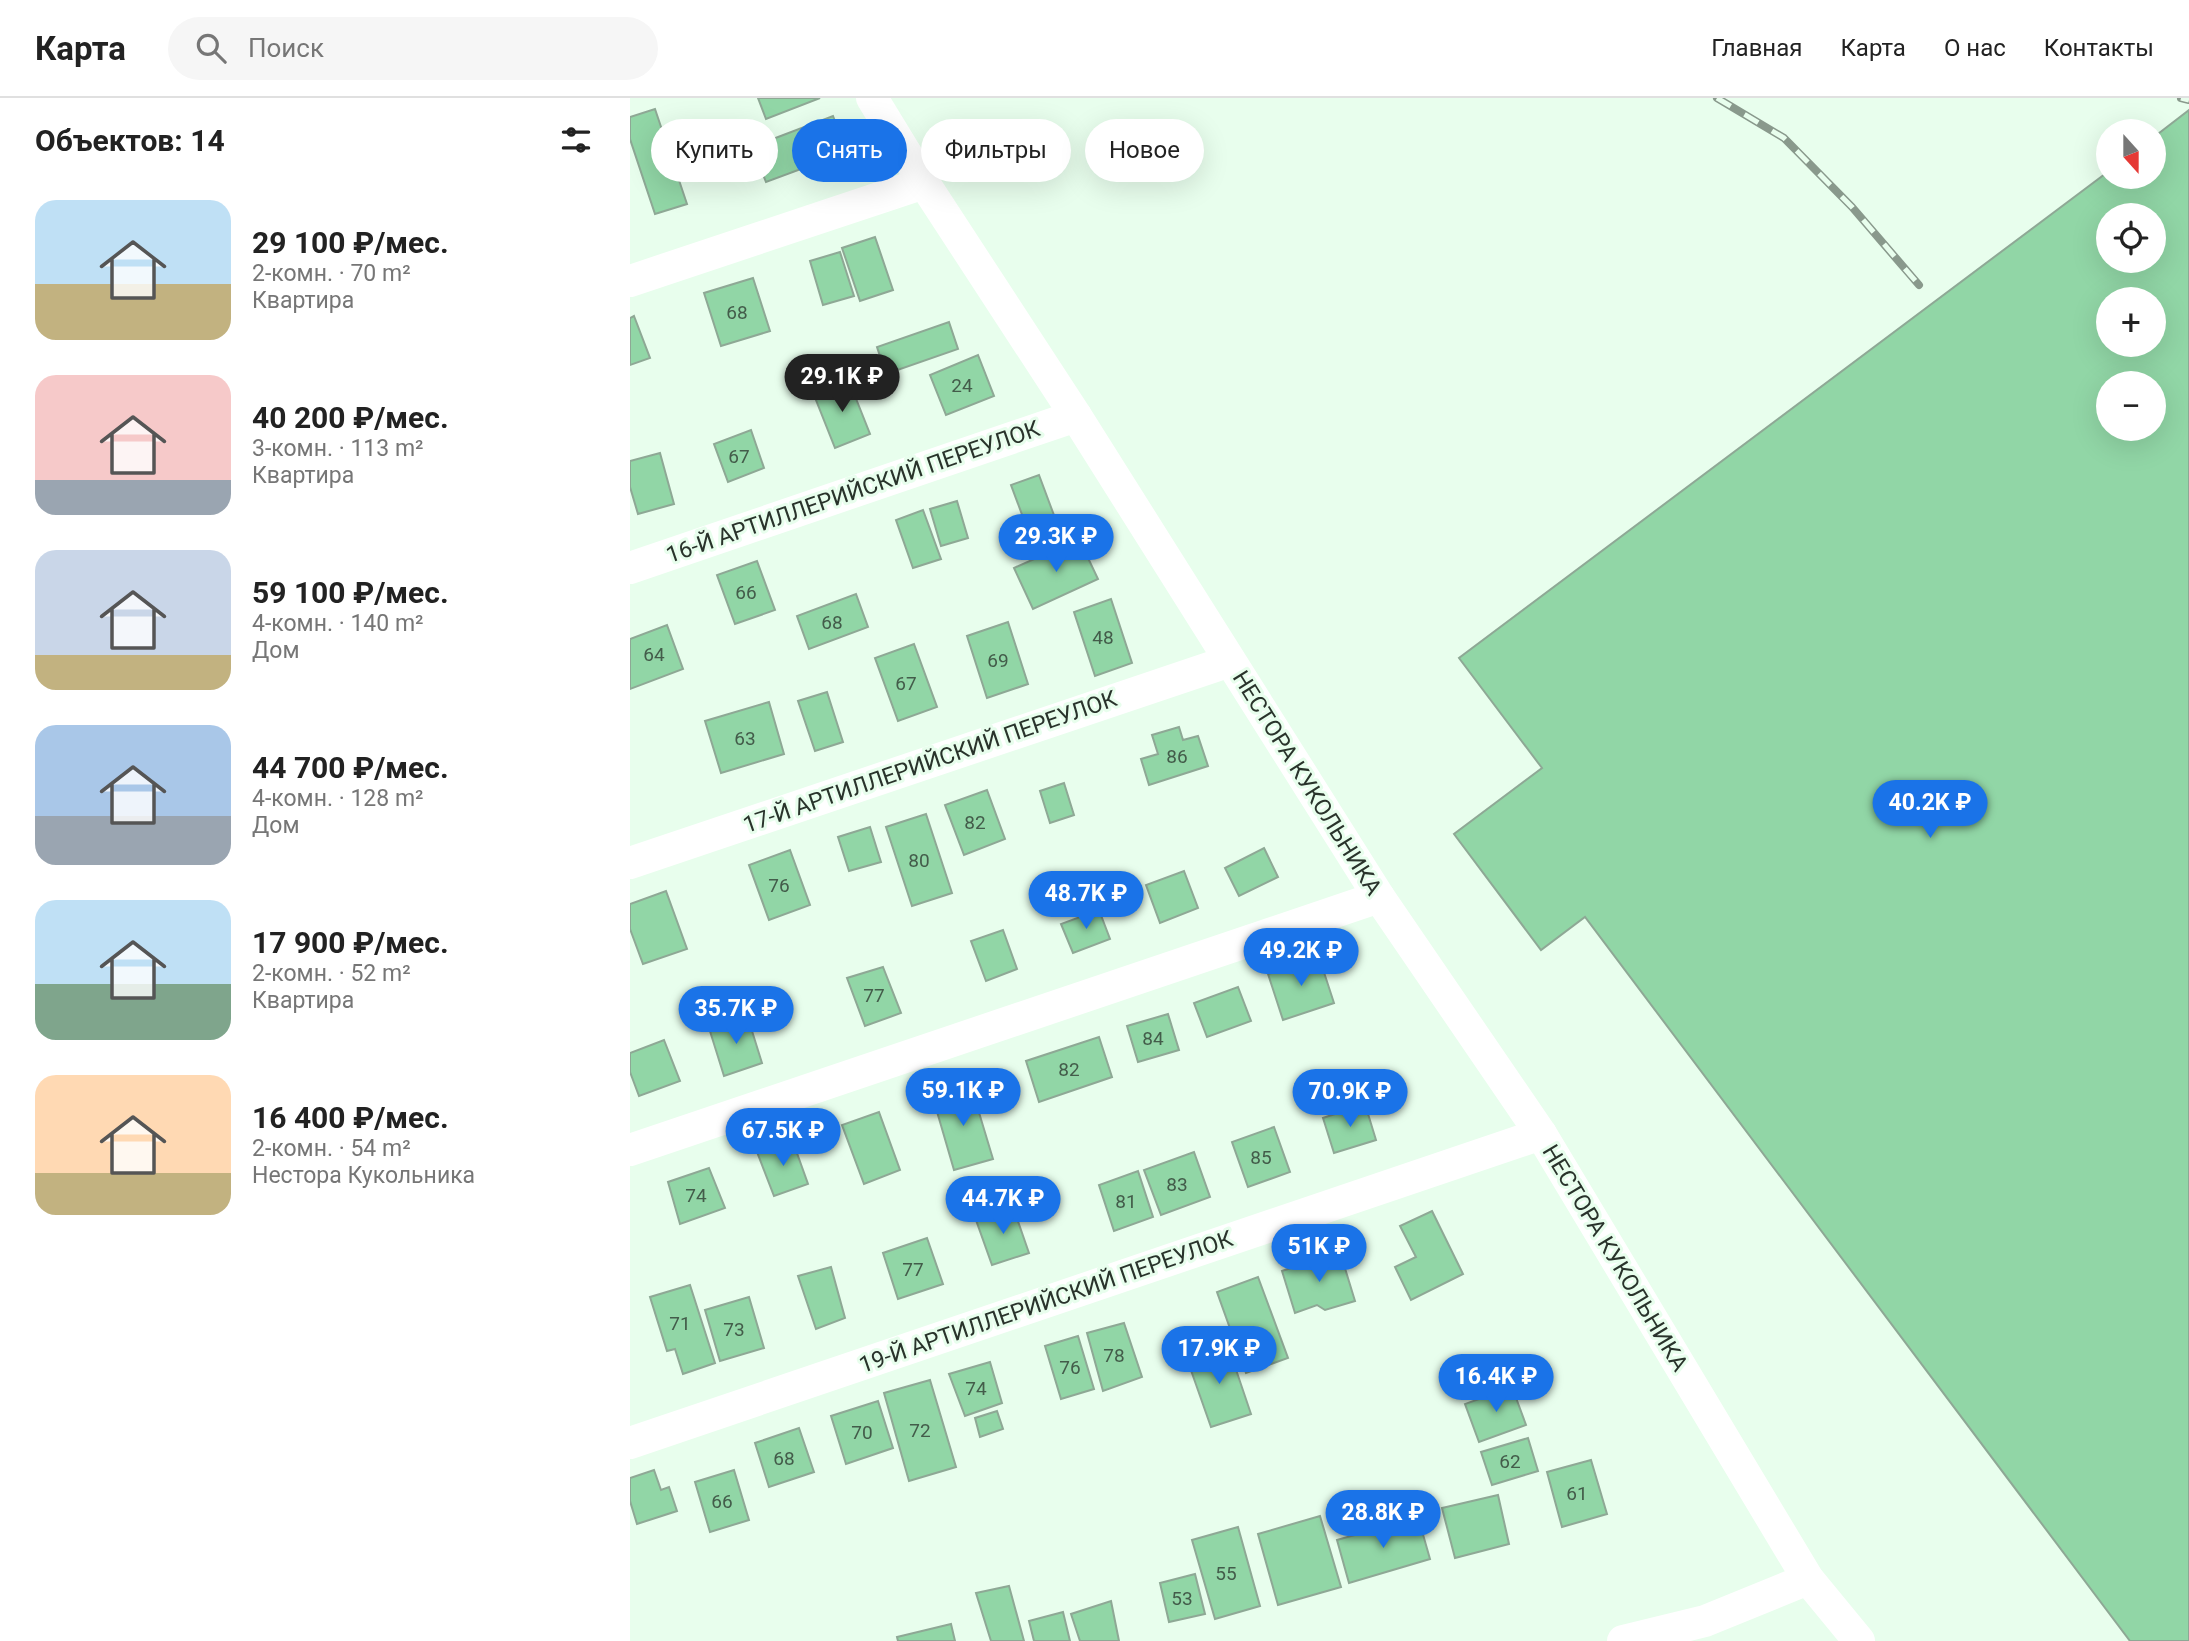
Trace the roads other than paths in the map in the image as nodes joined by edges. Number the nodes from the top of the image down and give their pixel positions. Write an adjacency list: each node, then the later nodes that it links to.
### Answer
1 (872, 98): 2 (street, НЕСТОРА КУКОЛЬНИКА)
2 (924, 183): 3 (street); 4 (street, НЕСТОРА КУКОЛЬНИКА)
3 (630, 281)
4 (1076, 416): 5 (street, 16-Й АРТИЛЛЕРИЙСКИЙ ПЕРЕУЛОК); 6 (street, НЕСТОРА КУКОЛЬНИКА)
5 (630, 568)
6 (1230, 661): 7 (street, 17-Й АРТИЛЛЕРИЙСКИЙ ПЕРЕУЛОК); 8 (street, НЕСТОРА КУКОЛЬНИКА)
7 (630, 863)
8 (1379, 897): 9 (street, НЕСТОРА КУКОЛЬНИКА); 10 (street)
9 (1541, 1134): 11 (street, 19-Й АРТИЛЛЕРИЙСКИЙ ПЕРЕУЛОК); 12 (street, НЕСТОРА КУКОЛЬНИКА)
10 (630, 1150)
11 (630, 1443)
12 (1808, 1579): 13 (street); 14 (street, НЕСТОРА КУКОЛЬНИКА)
13 (1623, 1641)
14 (1859, 1641)

